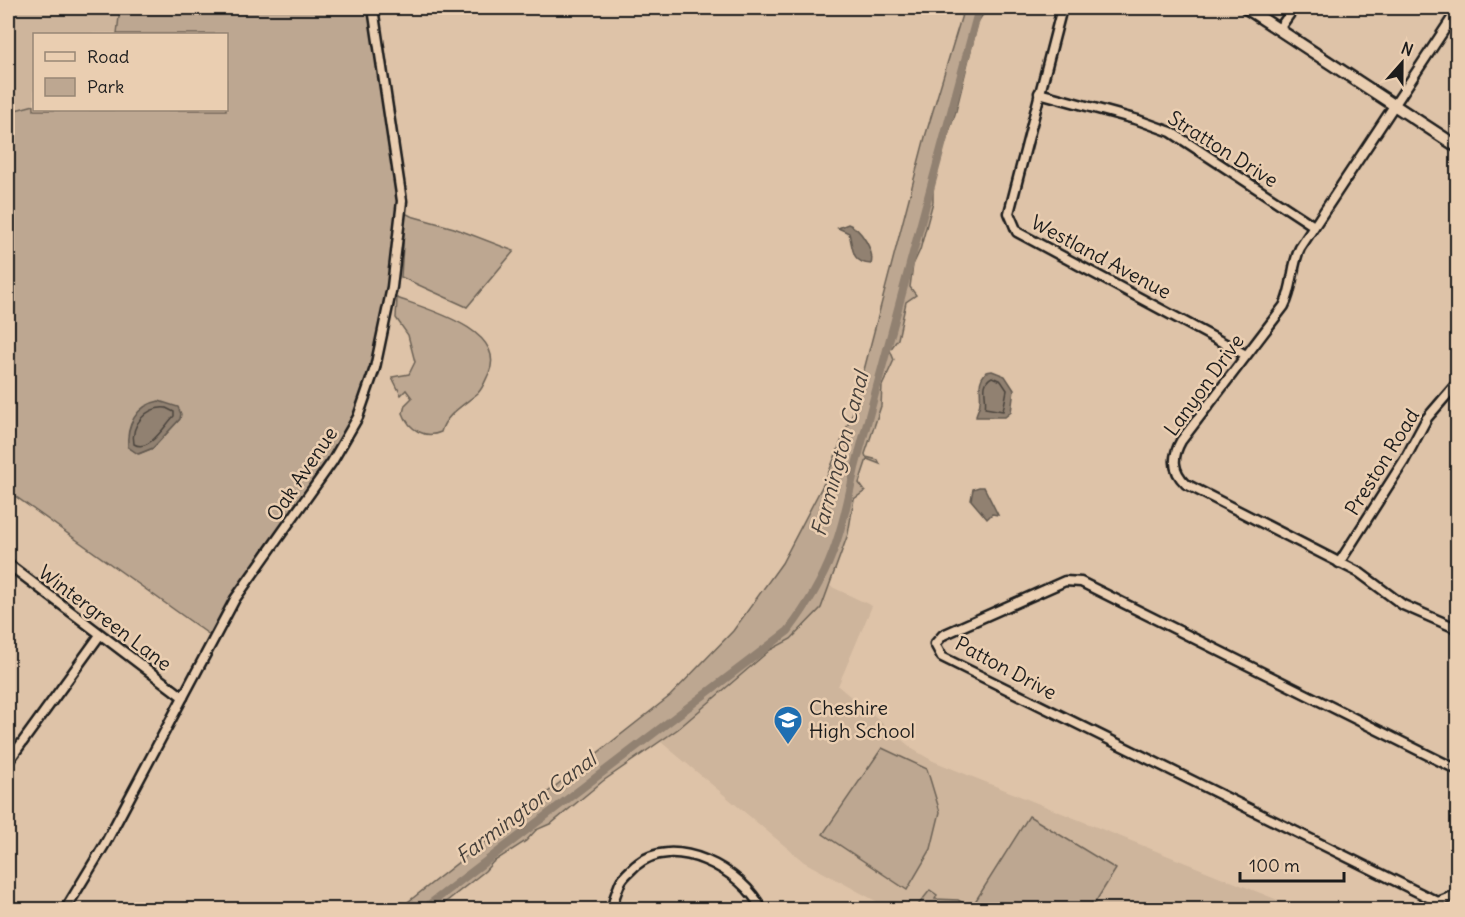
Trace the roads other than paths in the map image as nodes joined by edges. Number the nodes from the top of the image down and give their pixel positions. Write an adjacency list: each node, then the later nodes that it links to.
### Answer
1 (373, 8): 17 (street, Oak Avenue)
2 (1062, 8): 7 (street, Westland Avenue)
3 (1246, 8): 6 (street)
4 (1294, 8): 6 (street)
5 (1458, 9): 8 (street, Lanyon Drive)
6 (1279, 29): 8 (street)
7 (1039, 93): 10 (street, Stratton Drive); 11 (street, Westland Avenue)
8 (1394, 105): 9 (street); 10 (street, Lanyon Drive)
9 (1458, 147)
10 (1314, 226): 11 (street, Lanyon Drive)
11 (1246, 355): 13 (street, Lanyon Drive)
12 (1458, 382): 13 (street, Preston Road)
13 (1339, 563): 15 (street, Lanyon Drive)
14 (8, 564): 16 (street, Wintergreen Lane)
15 (1458, 629)
16 (100, 635): 17 (street, Wintergreen Lane); 18 (street)
17 (183, 697): 21 (street, Oak Avenue)
18 (8, 762)
19 (1458, 770): 20 (street, Patton Drive)
20 (1458, 894)
21 (65, 909)
22 (613, 909): 23 (street)
23 (762, 909)

